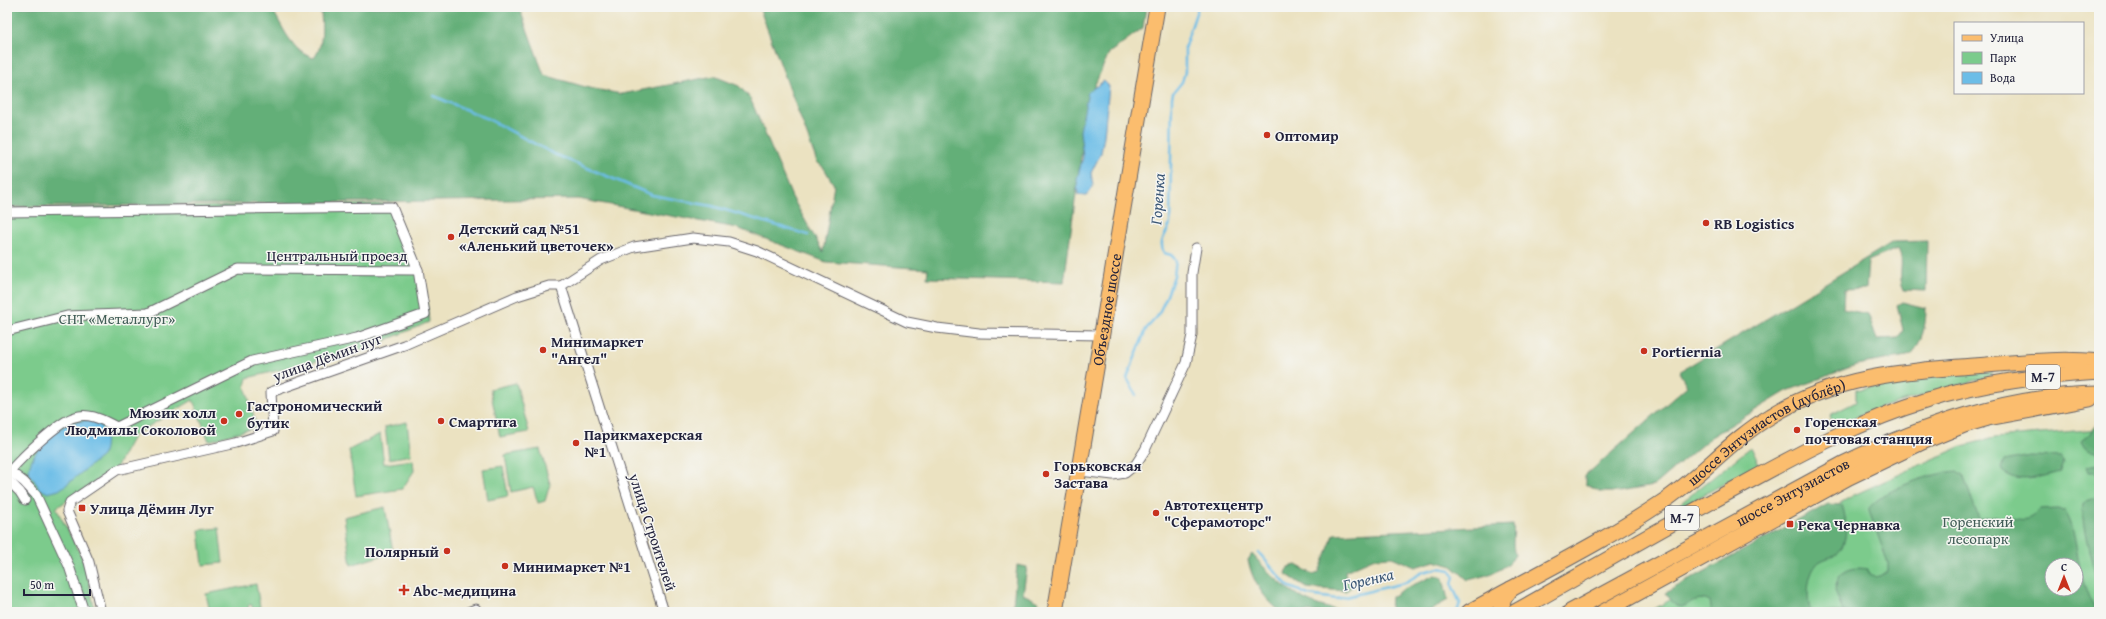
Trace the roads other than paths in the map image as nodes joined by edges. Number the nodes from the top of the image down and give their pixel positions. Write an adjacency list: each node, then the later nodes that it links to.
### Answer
1 (1157, 7): 7 (main road, Объездное шоссе)
2 (7, 212): 4 (street, Центральный проезд)
3 (1196, 248): 12 (street)
4 (418, 270): 6 (street, Центральный проезд); 13 (street)
5 (561, 286): 7 (street); 17 (street, улица Дёмин луг); 20 (street, улица Строителей)
6 (7, 331)
7 (1101, 335): 12 (main road, Объездное шоссе)
8 (2099, 362): 15 (main road, шоссе Энтузиастов (дублёр))
9 (2099, 372): 24 (main road, шоссе Энтузиастов / М-7)
10 (2099, 394): 25 (main road, шоссе Энтузиастов / М-7)
11 (2099, 397): 26 (main road)
12 (1080, 471): 21 (main road, Объездное шоссе)
13 (8, 473): 14 (street); 16 (street)
14 (25, 500)
15 (1511, 588): 22 (main road, шоссе Энтузиастов (дублёр)); 23 (main road)
16 (84, 612)
17 (101, 612)
18 (468, 612): 19 (street)
19 (477, 612)
20 (664, 612)
21 (1055, 612)
22 (1469, 612)
23 (1500, 612)
24 (1515, 612)
25 (1570, 612)
26 (1603, 612)

